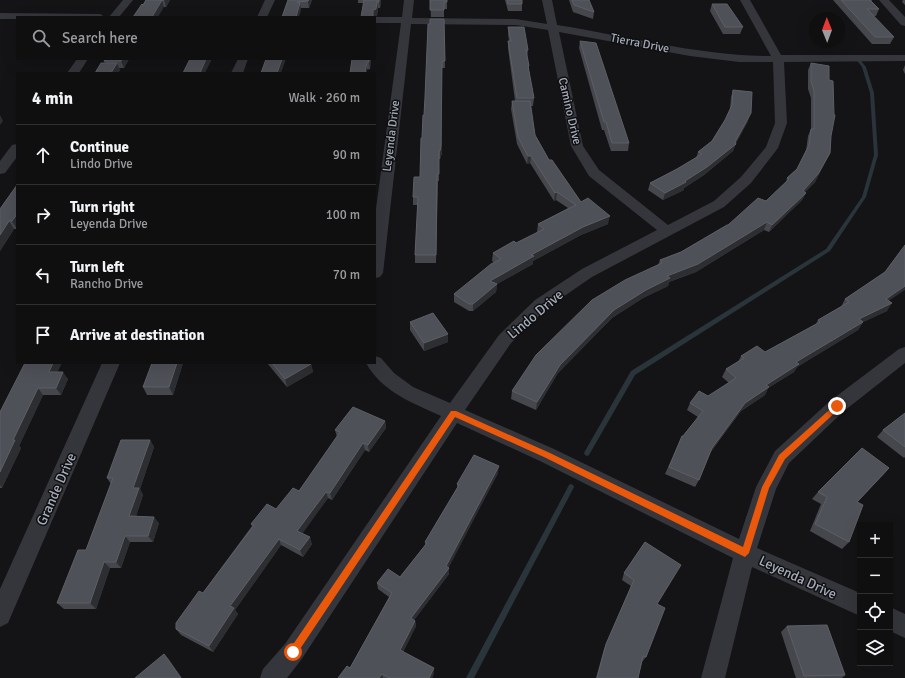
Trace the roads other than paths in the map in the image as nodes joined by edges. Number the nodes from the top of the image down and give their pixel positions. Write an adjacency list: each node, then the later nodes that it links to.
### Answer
1 (128, 0): 9 (street)
2 (270, 0): 10 (street)
3 (408, 0): 12 (street, Leyenda Drive)
4 (547, 0): 14 (street, Camino Drive)
5 (745, 0): 16 (street, Lindo Drive)
6 (884, 0): 13 (street)
7 (0, 16): 8 (street)
8 (16, 16)
9 (115, 16)
10 (262, 16)
11 (376, 20): 12 (street, Tierra Drive)
12 (406, 20): 14 (street, Tierra Drive); 24 (street, Leyenda Drive)
13 (905, 23)
14 (552, 26): 16 (street, Tierra Drive); 23 (street, Camino Drive)
15 (905, 58): 16 (street, Tierra Drive)
16 (778, 59): 23 (street, Lindo Drive)
17 (82, 60): 19 (street)
18 (243, 60): 20 (street)
19 (74, 72)
20 (237, 72)
21 (16, 149): 22 (street)
22 (0, 170)
23 (667, 231): 28 (street, Lindo Drive)
24 (376, 265)
25 (905, 354): 29 (street)
26 (376, 363): 28 (street, Leyenda Drive)
27 (111, 364): 31 (street, Grande Drive)
28 (453, 413): 29 (street, Leyenda Drive); 34 (street, Lindo Drive)
29 (745, 553): 30 (street, Leyenda Drive); 35 (street)
30 (857, 604)
31 (0, 615)
32 (893, 620): 33 (street)
33 (905, 626)
34 (272, 678)
35 (712, 678)

